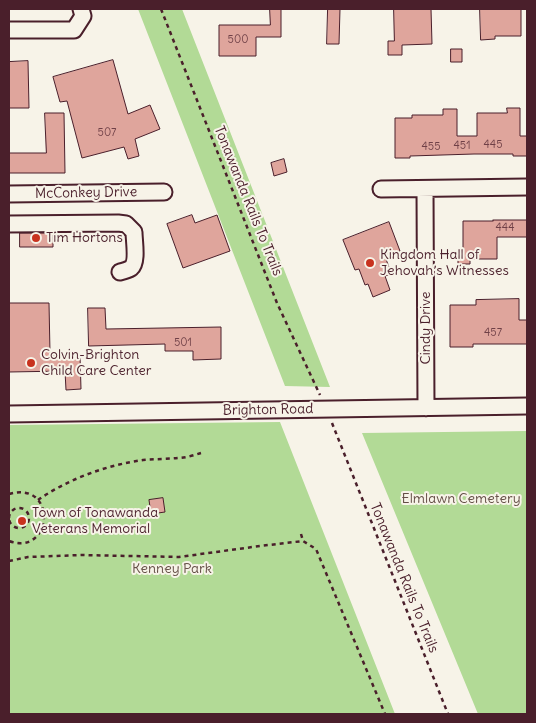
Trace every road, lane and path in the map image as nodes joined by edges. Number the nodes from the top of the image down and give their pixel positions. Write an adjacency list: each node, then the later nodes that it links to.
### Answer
1 (81, 9): 3 (street)
2 (161, 9): 11 (path, Tonawanda Rails To Trails)
3 (9, 30)
4 (527, 187): 6 (street)
5 (381, 189): 6 (street)
6 (425, 189): 13 (street, Cindy Drive)
7 (164, 192): 8 (street, McConkey Drive)
8 (9, 194)
9 (9, 224): 10 (street)
10 (120, 272)
11 (322, 398)
12 (527, 406): 13 (street, Brighton Road)
13 (426, 408): 14 (street, Brighton Road)
14 (9, 414)
15 (331, 421): 26 (path, Tonawanda Rails To Trails)
16 (201, 453): 18 (path)
17 (9, 494): 18 (path)
18 (38, 500): 22 (path)
19 (9, 508): 20 (path)
20 (12, 511): 20 (path)
21 (301, 534): 23 (path)
22 (9, 541)
23 (303, 541): 24 (path); 25 (path)
24 (9, 561)
25 (385, 714)
26 (448, 714)

